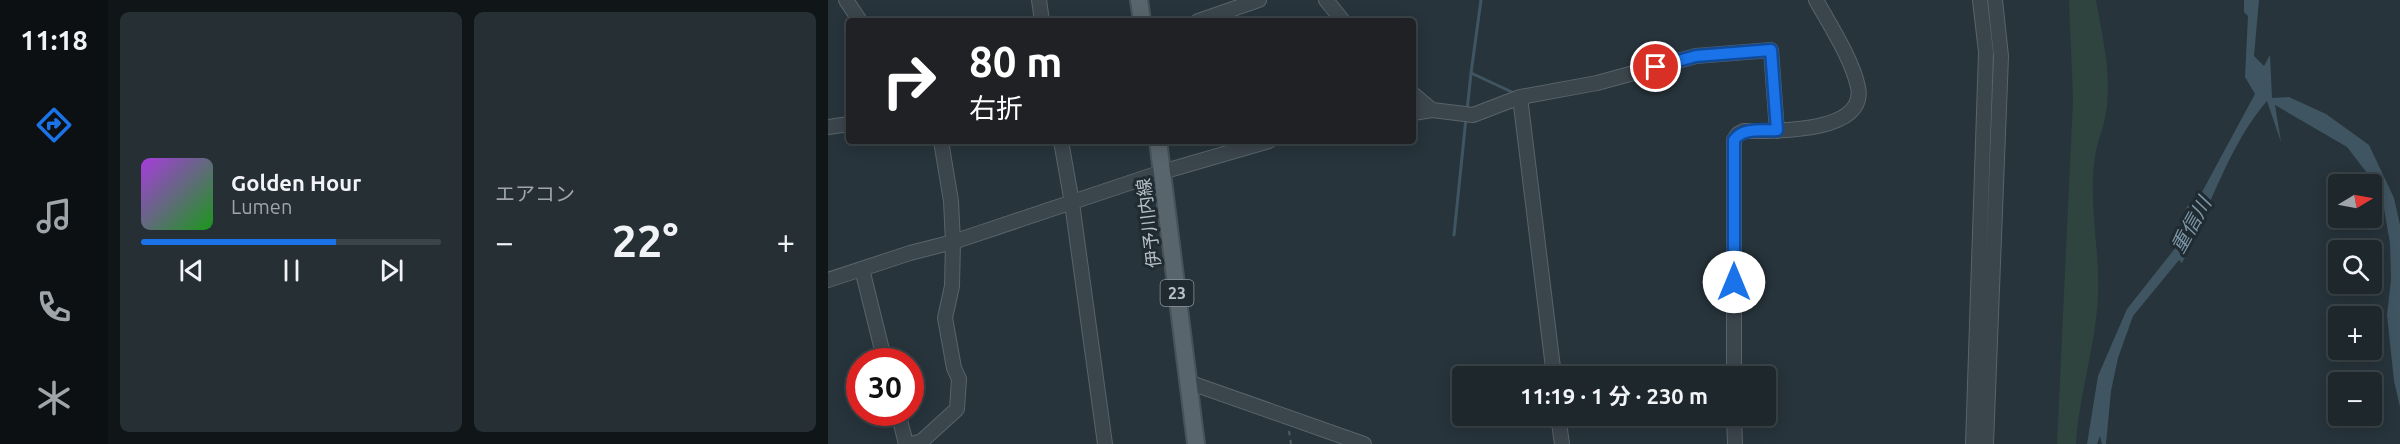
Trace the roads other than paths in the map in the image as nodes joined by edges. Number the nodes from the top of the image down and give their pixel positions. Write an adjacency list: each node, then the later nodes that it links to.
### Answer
1 (846, 0): 9 (street)
2 (1039, 0): 10 (street)
3 (1139, 0): 11 (main road)
4 (1259, 0): 12 (street)
5 (1326, 0): 13 (street)
6 (1816, 0): 20 (street)
7 (1980, 0): 44 (street)
8 (1995, 0): 45 (street)
9 (858, 18)
10 (1042, 18)
11 (1142, 18)
12 (1207, 18)
13 (1341, 18)
14 (1416, 97): 16 (street)
15 (1520, 97): 16 (street); 20 (street); 31 (street)
16 (1432, 110): 17 (street)
17 (1416, 113)
18 (846, 124): 19 (street)
19 (828, 127)
20 (1777, 130): 32 (street)
21 (942, 144): 27 (street)
22 (1062, 144): 26 (street)
23 (1158, 144): 25 (main road, 伊予川内線 / 23)
24 (1259, 144): 25 (street)
25 (1162, 172): 26 (street); 33 (main road, 伊予川内線 / 23)
26 (1072, 203): 27 (street); 39 (street)
27 (953, 242): 28 (street); 38 (street)
28 (862, 269): 29 (street); 30 (street)
29 (828, 280)
30 (882, 348)
31 (1553, 366)
32 (1734, 366)
33 (1188, 382): 40 (main road, 伊予川内線 / 23); 41 (street)
34 (902, 426): 37 (street)
35 (1559, 426): 42 (street)
36 (1734, 426): 43 (street)
37 (906, 444)
38 (912, 444)
39 (1105, 444)
40 (1196, 444)
41 (1364, 444)
42 (1562, 444)
43 (1735, 444)
44 (1973, 444)
45 (1986, 444)

